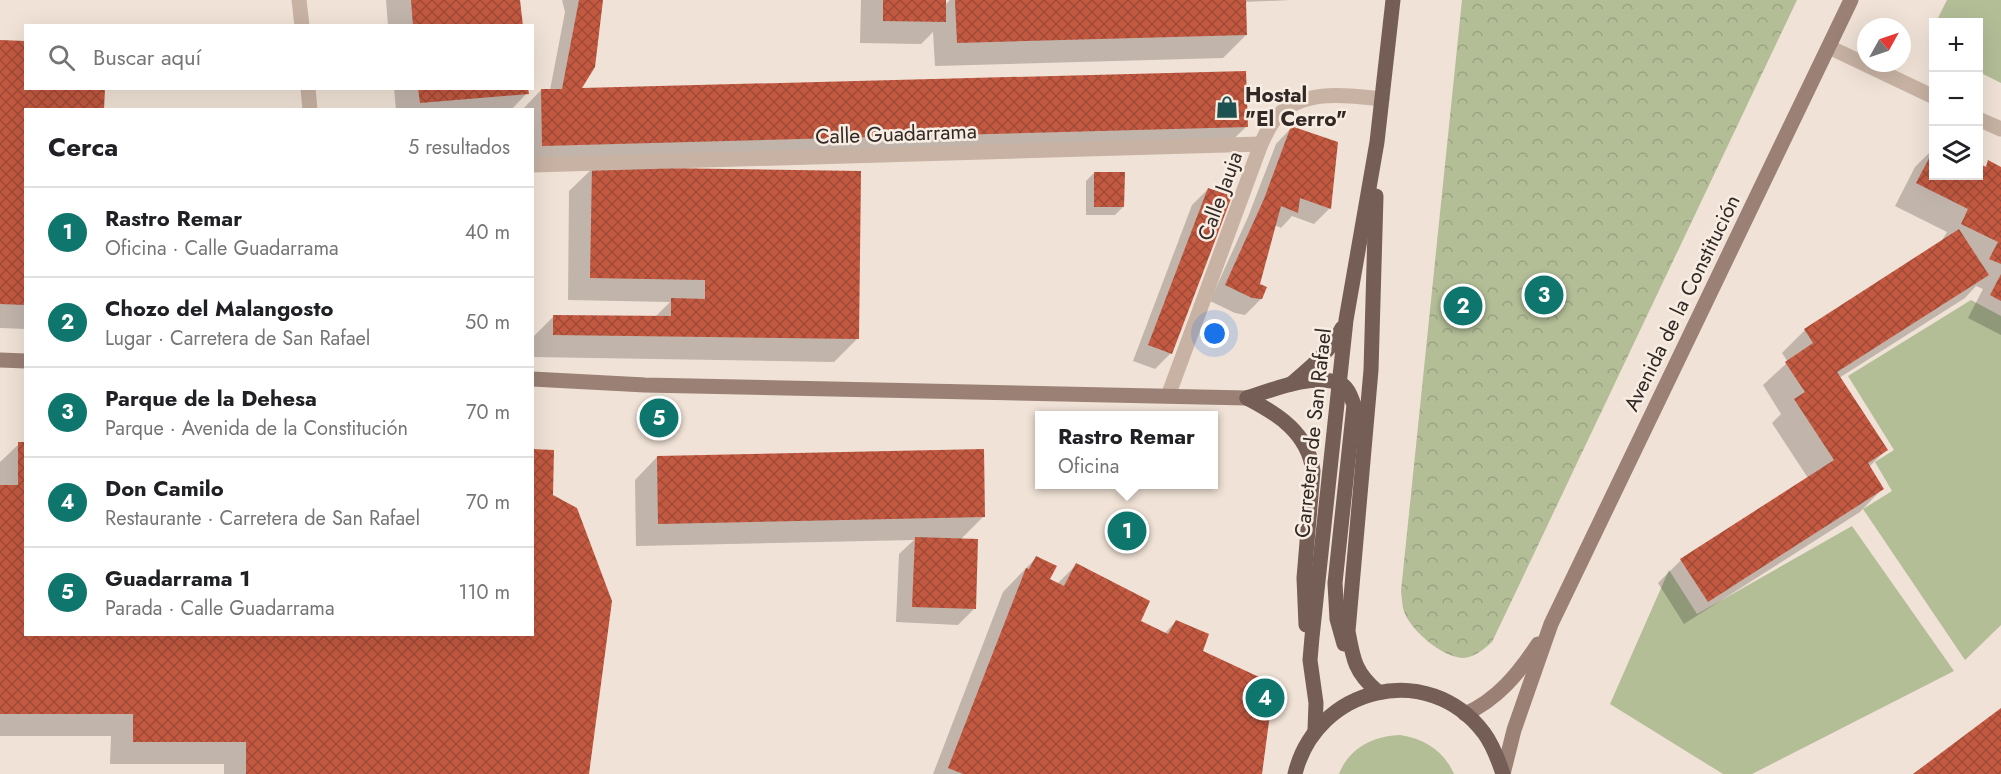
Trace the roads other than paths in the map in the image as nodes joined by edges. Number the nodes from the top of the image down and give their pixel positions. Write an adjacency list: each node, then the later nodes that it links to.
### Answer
1 (299, 0): 4 (street)
2 (1393, 0): 8 (main road, Carretera de San Rafael)
3 (1851, 0): 5 (main road, Avenida de la Constitución)
4 (302, 24)
5 (1829, 47): 7 (street); 23 (main road, Avenida de la Constitución)
6 (308, 90): 9 (street)
7 (1929, 95)
8 (1382, 99): 12 (main road, Carretera de San Rafael); 13 (street, Calle Jauja)
9 (310, 108)
10 (1983, 120): 11 (street)
11 (2001, 129)
12 (1377, 142): 15 (main road, Carretera de San Rafael); 25 (main road, Carretera de San Rafael)
13 (1261, 144): 14 (street, Calle Guadarrama); 21 (street, Calle Jauja)
14 (534, 165)
15 (1346, 320): 19 (main road, Carretera de San Rafael); 20 (main road)
16 (0, 360): 17 (main road)
17 (24, 361)
18 (534, 380): 21 (main road)
19 (1339, 382): 20 (main road); 24 (main road, Carretera de San Rafael); 25 (main road)
20 (1291, 384): 22 (main road)
21 (1168, 396): 22 (main road)
22 (1247, 398): 24 (main road)
23 (1551, 624): 27 (main road, Avenida de la Constitución); 30 (main road, Avenida de la Constitución)
24 (1310, 660): 28 (main road, Carretera de San Rafael)
25 (1358, 670): 26 (main road, Carretera de San Rafael)
26 (1378, 692): 27 (main road); 28 (main road)
27 (1465, 714): 30 (main road)
28 (1315, 730): 29 (main road)
29 (1295, 774)
30 (1503, 774)

